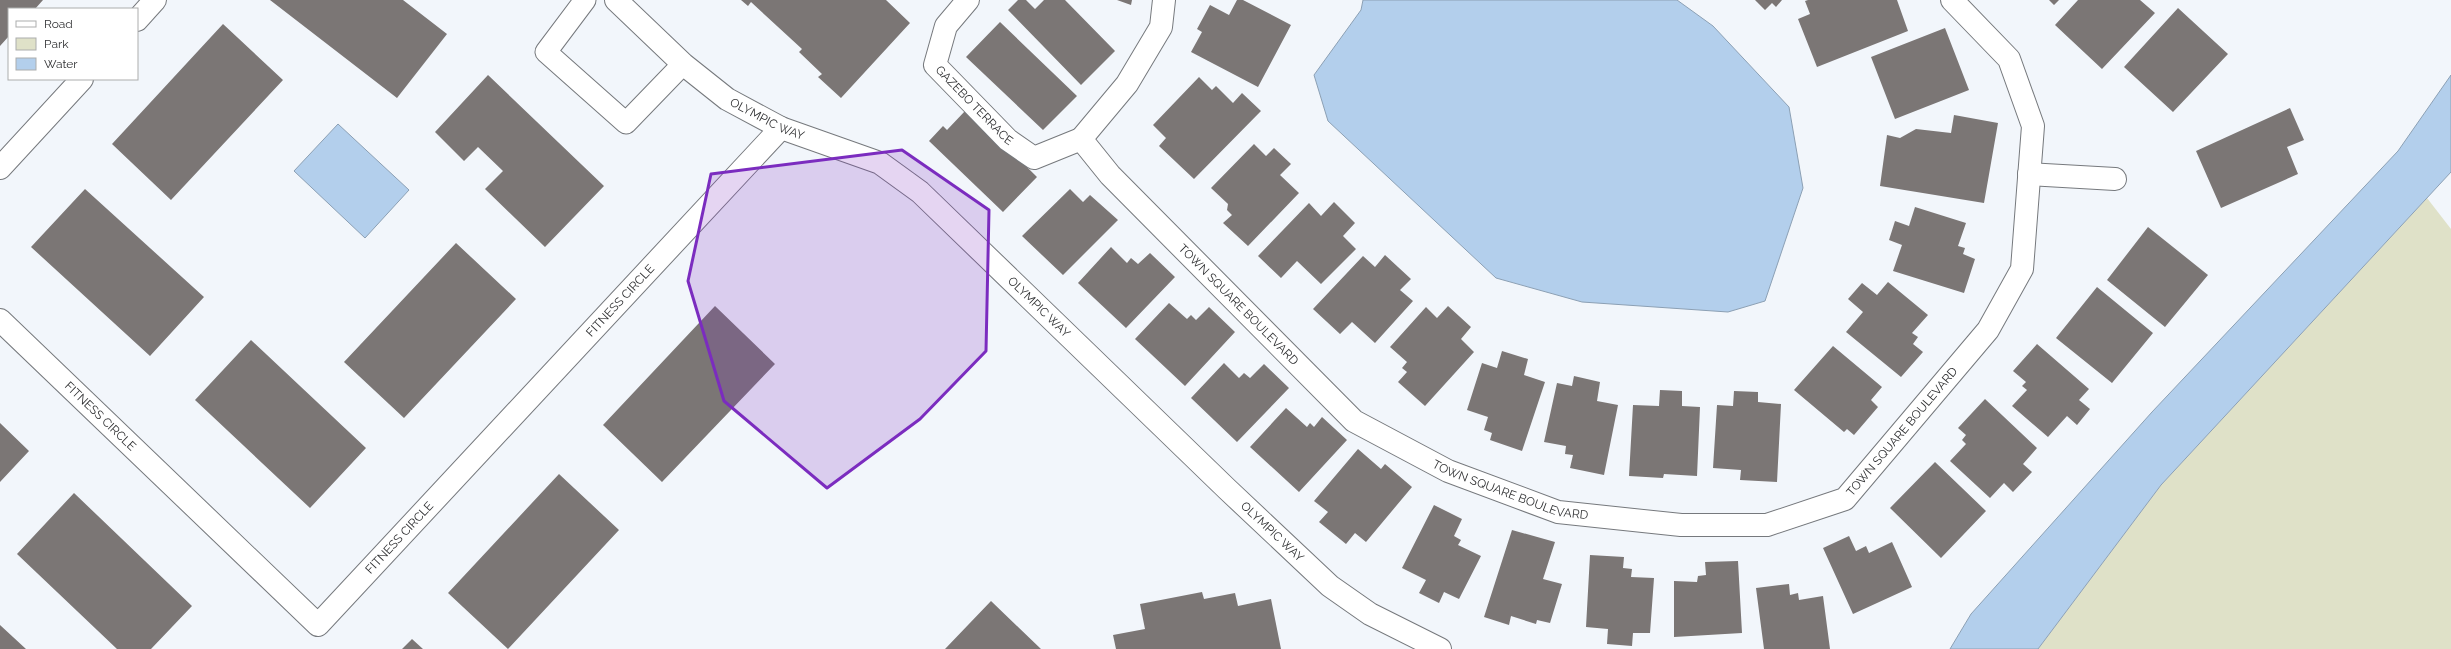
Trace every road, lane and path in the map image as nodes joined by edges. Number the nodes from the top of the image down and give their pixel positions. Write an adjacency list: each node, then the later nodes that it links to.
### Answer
1 (155, 0): 7 (street)
2 (585, 0): 8 (lane)
3 (616, 0): 8 (street, OLYMPIC WAY)
4 (968, 0): 11 (street, GAZEBO TERRACE)
5 (1164, 0): 11 (street)
6 (1952, 0): 13 (street, TOWN SQUARE BOULEVARD)
7 (138, 19)
8 (683, 64): 10 (street, OLYMPIC WAY)
9 (81, 80): 12 (street)
10 (781, 128): 15 (street, FITNESS CIRCLE); 16 (street, OLYMPIC WAY)
11 (1081, 139): 13 (street, TOWN SQUARE BOULEVARD)
12 (0, 168)
13 (2029, 174): 14 (street)
14 (2115, 179)
15 (0, 320)
16 (1440, 649)

